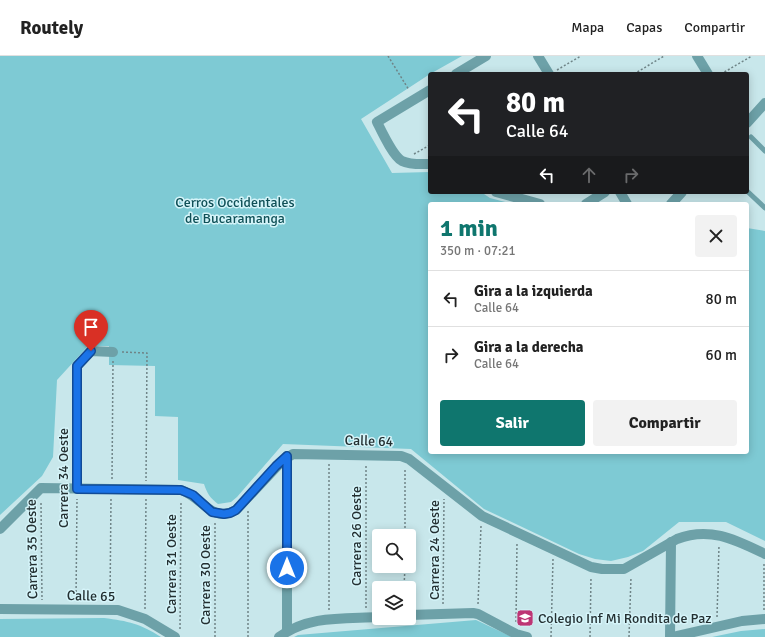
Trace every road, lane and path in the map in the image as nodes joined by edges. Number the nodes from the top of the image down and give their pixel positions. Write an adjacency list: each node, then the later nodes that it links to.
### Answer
1 (388, 56): 14 (path)
2 (486, 56): 8 (street)
3 (538, 56): 9 (street)
4 (581, 56): 9 (path)
5 (664, 56): 10 (path)
6 (697, 56): 11 (street)
7 (752, 56): 12 (path)
8 (459, 72)
9 (553, 72)
10 (637, 72)
11 (707, 72)
12 (724, 72)
13 (428, 91): 14 (street)
14 (414, 99): 20 (street)
15 (765, 103): 16 (street)
16 (749, 121)
17 (751, 138): 19 (lane)
18 (428, 146): 20 (path)
19 (765, 151)
20 (402, 161): 21 (street)
21 (428, 164)
22 (749, 193): 29 (lane)
23 (503, 194): 26 (street)
24 (602, 194): 27 (street)
25 (680, 194): 28 (street)
26 (533, 202)
27 (589, 202)
28 (673, 202)
29 (765, 208)
30 (113, 352): 31 (path); 38 (street, Carrera 34 Oeste)
31 (147, 353)
32 (329, 454): 33 (street, Calle 64); 34 (street, Calle 64); 61 (path)
33 (366, 455): 35 (street, Calle 64); 58 (path, Carrera 26 Oeste)
34 (287, 456): 40 (street); 64 (street)
35 (405, 458): 36 (street, Calle 64); 44 (path)
36 (444, 486): 42 (street, Calle 64); 55 (path, Carrera 24 Oeste)
37 (40, 488): 38 (street); 43 (street); 53 (path, Carrera 35 Oeste)
38 (77, 489): 39 (street); 54 (path, Carrera 34 Oeste)
39 (181, 490): 41 (street); 63 (path, Carrera 31 Oeste)
40 (248, 497): 41 (street); 67 (path)
41 (215, 512): 66 (path, Carrera 30 Oeste)
42 (482, 516): 45 (street, Calle 64); 56 (path)
43 (0, 529)
44 (405, 529)
45 (517, 533): 48 (street, Calle 64); 65 (path)
46 (719, 535): 47 (street, Calle 64); 49 (street, Calle 64); 62 (path)
47 (671, 542): 50 (street, Calle 64); 72 (street)
48 (553, 549): 51 (street, Calle 64); 69 (path)
49 (765, 554): 60 (path)
50 (631, 565): 51 (street, Calle 64); 71 (path)
51 (591, 567): 70 (path)
52 (0, 609): 53 (street, Calle 65)
53 (42, 609): 54 (street, Calle 65)
54 (76, 610): 63 (street, Calle 65)
55 (443, 614): 56 (street); 57 (street)
56 (478, 614): 65 (street)
57 (416, 616)
58 (366, 618): 59 (street); 61 (street)
59 (372, 618)
60 (764, 619): 62 (street)
61 (329, 620): 64 (street)
62 (717, 627): 72 (street)
63 (178, 633)
64 (283, 634)
65 (516, 634): 68 (street)
66 (215, 637)
67 (248, 637)
68 (527, 637)
69 (551, 637)
70 (590, 637)
71 (629, 637)
72 (671, 637)

